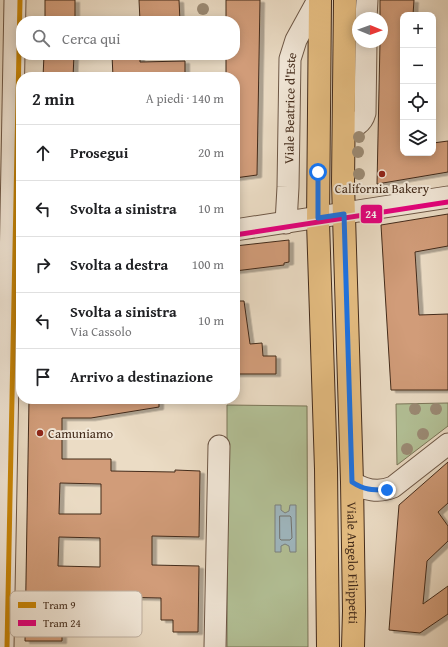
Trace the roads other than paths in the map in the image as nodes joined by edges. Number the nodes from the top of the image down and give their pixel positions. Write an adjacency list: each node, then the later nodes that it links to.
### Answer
1 (15, 0): 14 (street)
2 (319, 0): 11 (main road, Viale Beatrice d'Este); 12 (street, Viale Beatrice d'Este)
3 (346, 0): 7 (main road)
4 (367, 0): 5 (street)
5 (366, 12)
6 (366, 48): 7 (street)
7 (344, 129): 10 (main road)
8 (448, 197): 10 (street)
9 (240, 214): 12 (street)
10 (344, 214): 11 (street); 17 (main road, Viale Angelo Filippetti)
11 (318, 218): 12 (street); 20 (main road, Viale Angelo Filippetti)
12 (286, 223): 13 (street)
13 (240, 229)
14 (10, 269): 18 (street)
15 (448, 444): 17 (street)
16 (219, 446): 19 (street)
17 (352, 482): 21 (main road, Viale Angelo Filippetti)
18 (3, 647)
19 (215, 647)
20 (328, 647)
21 (353, 647)

